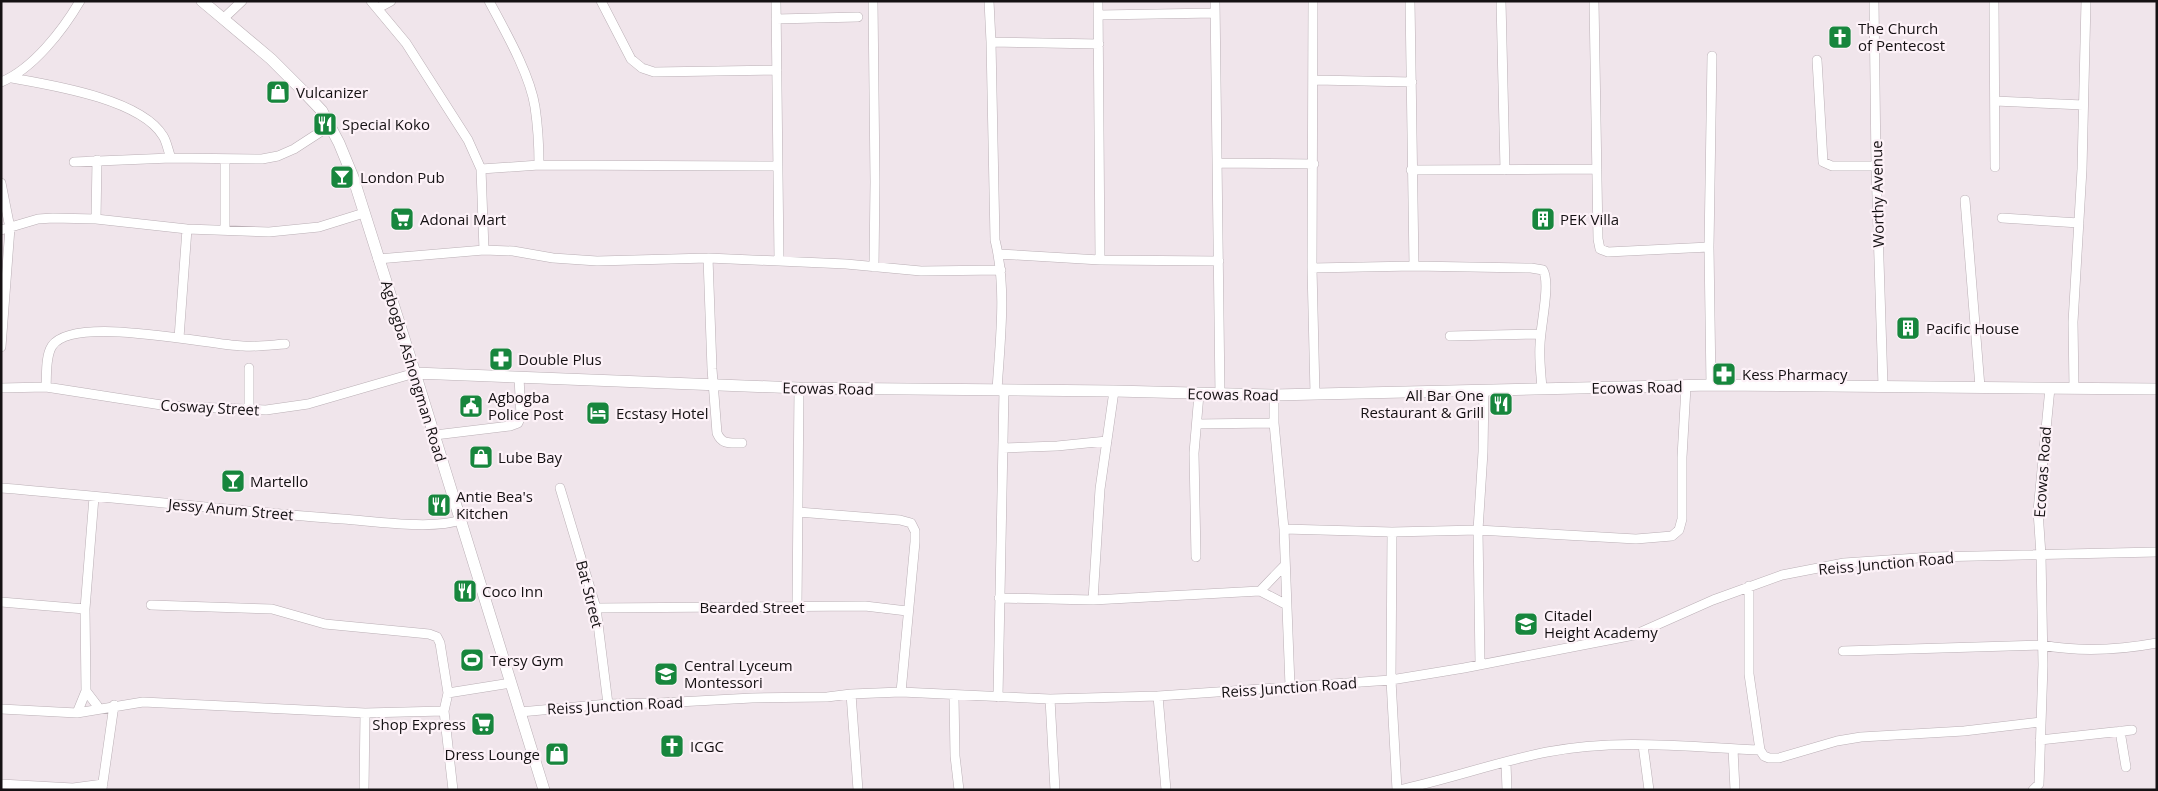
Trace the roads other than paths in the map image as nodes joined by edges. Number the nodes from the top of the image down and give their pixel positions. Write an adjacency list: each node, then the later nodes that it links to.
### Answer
1 (80, 1): 30 (street)
2 (202, 1): 23 (street, Agbogba Ashongman Road)
3 (242, 1): 23 (street)
4 (392, 1): 19 (street)
5 (489, 1): 43 (street)
6 (601, 1): 29 (street)
7 (776, 1): 24 (street)
8 (873, 1): 68 (street)
9 (988, 1): 25 (street)
10 (1098, 1): 21 (street)
11 (1215, 1): 20 (street)
12 (1314, 1): 31 (street)
13 (1410, 1): 33 (street)
14 (1501, 1): 50 (street)
15 (1594, 1): 48 (street)
16 (1874, 1): 45 (street, Worthy Avenue)
17 (1994, 1): 34 (street)
18 (2086, 1): 35 (street)
19 (374, 5): 47 (street)
20 (1215, 13): 21 (street); 41 (street)
21 (1099, 15): 26 (street)
22 (858, 17): 24 (street)
23 (224, 18): 36 (street, Agbogba Ashongman Road)
24 (776, 19): 29 (street)
25 (991, 42): 26 (street); 62 (street)
26 (1099, 44): 66 (street)
27 (1712, 56): 60 (street)
28 (1817, 60): 45 (street)
29 (776, 70): 44 (street)
30 (12, 78): 32 (street); 37 (street)
31 (1314, 80): 33 (street); 42 (street)
32 (1, 82)
33 (1412, 82): 49 (street)
34 (1995, 101): 35 (street); 46 (street)
35 (2083, 105): 56 (street)
36 (331, 125): 38 (street); 53 (street, Agbogba Ashongman Road)
37 (171, 158): 38 (street); 39 (street)
38 (225, 159): 59 (street)
39 (97, 160): 40 (street); 55 (street)
40 (74, 162)
41 (1218, 163): 42 (street); 67 (street)
42 (1314, 164): 70 (street)
43 (539, 165): 44 (street); 47 (street)
44 (778, 166): 65 (street)
45 (1876, 166): 82 (street, Worthy Avenue)
46 (1995, 167)
47 (481, 169): 61 (street)
48 (1597, 169): 50 (street); 60 (street)
49 (1411, 170): 50 (street); 69 (street)
50 (1505, 170)
51 (1, 183): 57 (street)
52 (1965, 200): 85 (street)
53 (364, 213): 59 (street); 64 (street, Agbogba Ashongman Road)
54 (2002, 218): 56 (street)
55 (96, 219): 57 (street); 58 (street)
56 (2079, 223): 89 (street)
57 (5, 229): 76 (street)
58 (186, 229): 59 (street); 74 (street)
59 (226, 230)
60 (1709, 247): 81 (street)
61 (484, 250): 63 (street); 64 (street)
62 (998, 254): 66 (street); 71 (street)
63 (708, 258): 65 (street); 80 (street)
64 (378, 259): 78 (street, Agbogba Ashongman Road)
65 (779, 260): 68 (street)
66 (1100, 260): 67 (street)
67 (1219, 261): 97 (street)
68 (874, 266): 71 (street)
69 (1414, 266): 70 (street); 72 (street)
70 (1312, 268): 96 (street)
71 (1001, 270): 92 (street)
72 (1540, 334): 73 (street); 90 (street)
73 (1450, 336)
74 (179, 338): 75 (street); 83 (street)
75 (285, 344)
76 (1, 346)
77 (249, 368): 99 (street)
78 (415, 373): 79 (street, Ecowas Road); 99 (street, Cosway Street); 102 (street, Agbogba Ashongman Road)
79 (519, 377): 80 (street, Ecowas Road); 102 (street)
80 (714, 385): 87 (street, Ecowas Road); 104 (street)
81 (1711, 385): 82 (street, Ecowas Road); 84 (street, Ecowas Road)
82 (1883, 386): 85 (street, Ecowas Road)
83 (46, 387): 86 (street, Cosway Street); 99 (street, Cosway Street)
84 (1686, 387): 90 (street, Ecowas Road); 112 (street)
85 (1980, 387): 88 (street, Ecowas Road)
86 (1, 388)
87 (799, 388): 92 (street, Ecowas Road); 109 (street)
88 (2050, 388): 89 (street, Ecowas Road); 115 (street, Ecowas Road)
89 (2074, 388): 91 (street, Ecowas Road)
90 (1542, 389): 93 (street, Ecowas Road)
91 (2157, 389)
92 (1000, 390): 94 (street, Ecowas Road); 105 (street)
93 (1484, 390): 96 (street, Ecowas Road); 112 (street)
94 (1114, 391): 95 (street, Ecowas Road); 103 (street)
95 (1199, 394): 97 (street, Ecowas Road); 101 (street)
96 (1315, 394): 98 (street, Ecowas Road)
97 (1220, 395): 98 (street, Ecowas Road)
98 (1274, 395): 100 (street)
99 (249, 409)
100 (1274, 423): 101 (street); 111 (street)
101 (1197, 424): 116 (street)
102 (434, 435): 110 (street, Agbogba Ashongman Road)
103 (1107, 441): 105 (street); 121 (street)
104 (742, 443)
105 (1003, 448): 120 (street)
106 (1, 488): 108 (street, Jessy Anum Street)
107 (560, 488): 126 (street, Bat Street)
108 (94, 497): 110 (street, Jessy Anum Street); 127 (street)
109 (798, 512): 125 (street); 128 (street)
110 (460, 520): 134 (street, Agbogba Ashongman Road)
111 (1284, 529): 113 (street); 117 (street)
112 (1478, 530): 113 (street); 132 (street)
113 (1392, 532): 133 (street)
114 (2157, 552): 115 (street, Reiss Junction Road)
115 (2041, 555): 118 (street, Reiss Junction Road); 130 (street, Ecowas Road)
116 (1196, 557)
117 (1285, 565): 119 (street); 123 (street)
118 (1749, 586): 132 (street, Reiss Junction Road); 158 (street)
119 (1260, 591): 121 (street); 123 (street)
120 (999, 598): 121 (street); 142 (street)
121 (1093, 600)
122 (1, 602): 127 (street)
123 (1287, 605): 135 (street)
124 (151, 606): 138 (street)
125 (797, 606): 126 (street, Bearded Street); 128 (street, Bearded Street)
126 (596, 608): 144 (street, Bat Street)
127 (85, 609): 136 (street)
128 (907, 611): 137 (street)
129 (2157, 643): 130 (street)
130 (2042, 644): 131 (street); 152 (street, Ecowas Road)
131 (1843, 651)
132 (1480, 664): 133 (street, Reiss Junction Road)
133 (1391, 680): 135 (street, Reiss Junction Road); 171 (street)
134 (511, 683): 138 (street); 149 (street, Agbogba Ashongman Road)
135 (1290, 686): 141 (street, Reiss Junction Road)
136 (86, 691): 146 (street); 150 (street)
137 (901, 692): 139 (street, Reiss Junction Road); 140 (street, Reiss Junction Road)
138 (448, 693): 148 (street)
139 (851, 694): 144 (street, Reiss Junction Road); 167 (street)
140 (954, 696): 142 (street, Reiss Junction Road); 168 (street)
141 (1158, 696): 143 (street, Reiss Junction Road); 170 (street)
142 (998, 697): 143 (street, Reiss Junction Road)
143 (1050, 699): 169 (street)
144 (608, 704): 149 (street, Reiss Junction Road)
145 (114, 705): 146 (street); 151 (street); 162 (street)
146 (99, 708): 150 (street)
147 (1, 709): 150 (street)
148 (444, 710): 151 (street); 165 (street)
149 (520, 712): 166 (street, Agbogba Ashongman Road)
150 (77, 713)
151 (365, 713): 164 (street)
152 (2041, 722): 155 (street, Ecowas Road); 158 (street)
153 (2132, 730): 154 (street)
154 (2120, 731): 155 (street); 160 (street)
155 (2040, 740): 175 (street, Ecowas Road)
156 (1643, 745): 157 (street); 159 (street); 173 (street)
157 (1732, 749): 158 (street); 174 (street)
158 (1760, 750)
159 (1506, 763): 171 (street); 172 (street)
160 (2126, 767)
161 (1, 784): 163 (street)
162 (102, 787): 163 (street)
163 (74, 789)
164 (364, 790)
165 (453, 790)
166 (544, 790)
167 (858, 790)
168 (959, 790)
169 (1055, 790)
170 (1166, 790)
171 (1398, 790)
172 (1508, 790)
173 (1650, 790)
174 (1735, 790)
175 (2033, 790)

